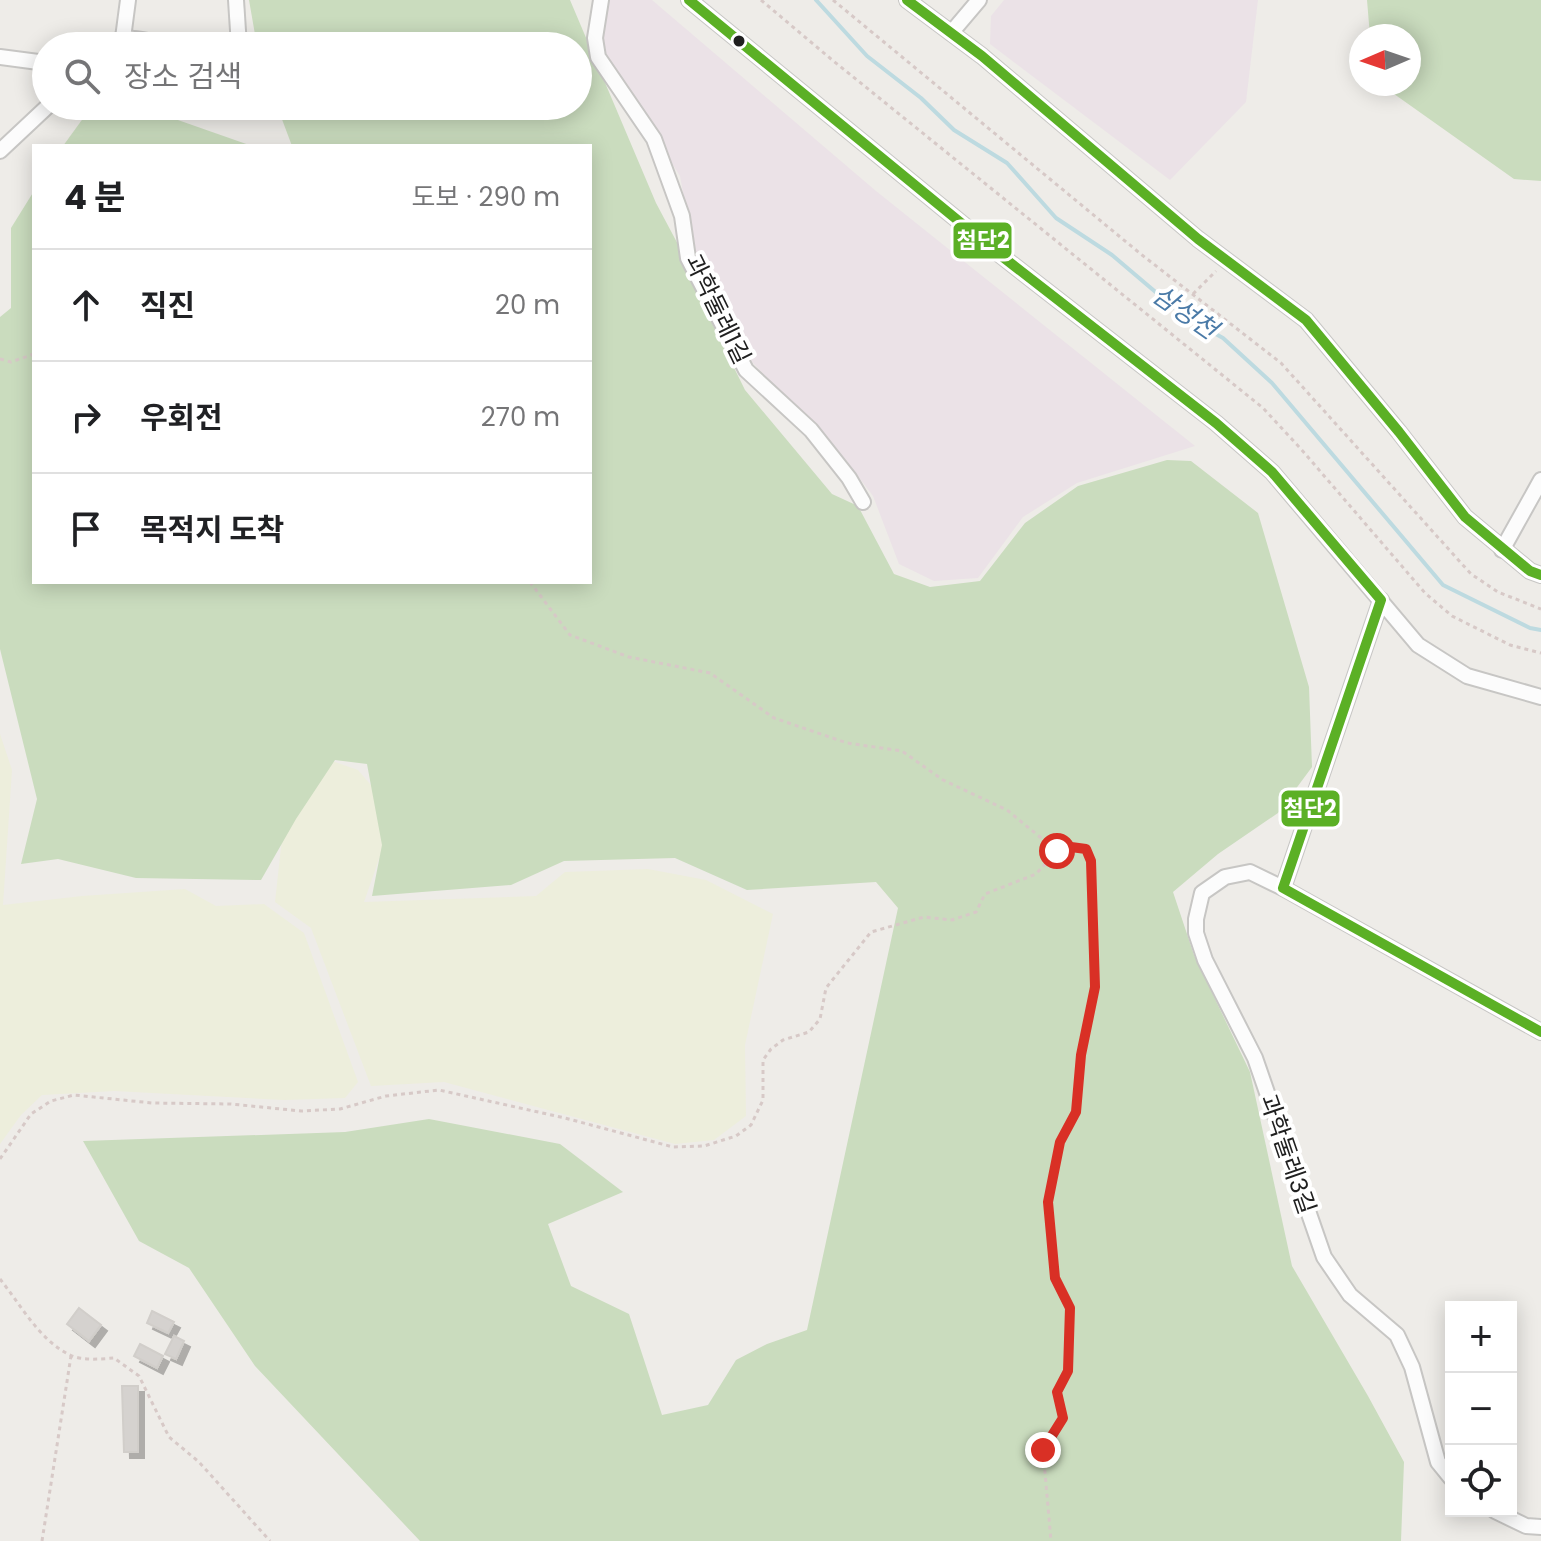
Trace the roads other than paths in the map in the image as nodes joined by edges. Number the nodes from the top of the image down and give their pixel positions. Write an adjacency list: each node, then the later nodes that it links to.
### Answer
1 (128, 0): 7 (street)
2 (236, 0): 8 (street)
3 (601, 0): 15 (street, 과학둘레1길)
4 (690, 0): 18 (street)
5 (907, 0): 9 (street)
6 (979, 0): 9 (street)
7 (124, 32)
8 (238, 32)
9 (951, 33): 16 (street)
10 (0, 57): 11 (street)
11 (32, 61)
12 (33, 120): 13 (street)
13 (0, 151)
14 (1541, 480): 16 (street)
15 (863, 502)
16 (1502, 550): 17 (street)
17 (1541, 575)
18 (1381, 600): 19 (street); 20 (street)
19 (1541, 697)
20 (1283, 888): 21 (street, 과학둘레3길); 22 (street, 과학둘레3길)
21 (1541, 1032)
22 (1445, 1471)
23 (1507, 1517): 24 (street)
24 (1541, 1527)

